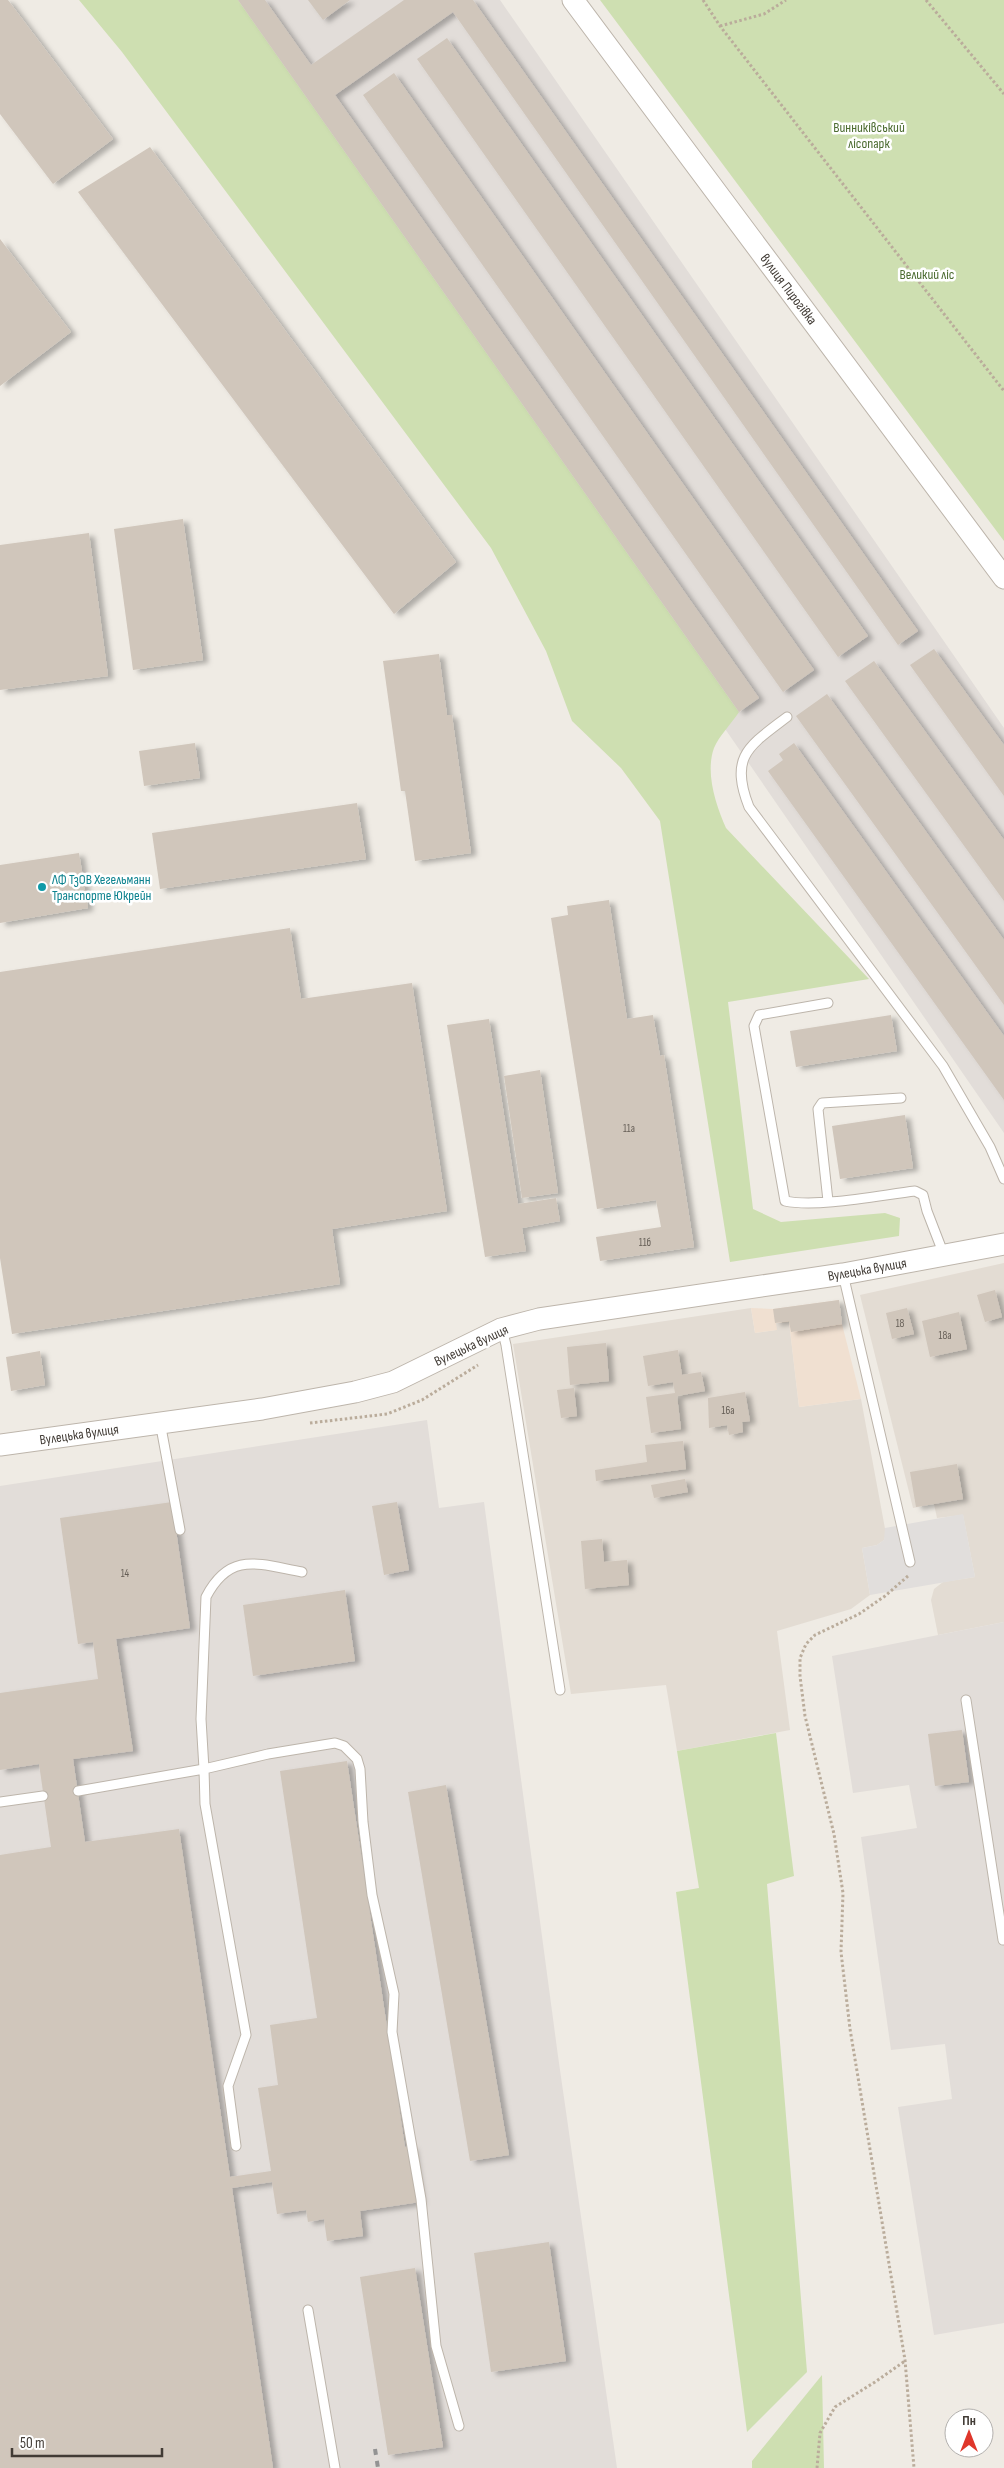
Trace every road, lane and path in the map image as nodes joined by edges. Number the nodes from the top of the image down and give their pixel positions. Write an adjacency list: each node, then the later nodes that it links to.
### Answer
1 (574, 0): 8 (street, вулиця Пирогівка)
2 (703, 0): 5 (path)
3 (786, 0): 5 (path)
4 (926, 0): 6 (path)
5 (720, 26): 7 (path)
6 (1004, 94)
7 (1004, 391)
8 (1004, 578)
9 (787, 717): 12 (lane)
10 (828, 1003): 13 (lane)
11 (901, 1098): 13 (lane)
12 (1004, 1178)
13 (828, 1201): 15 (lane)
14 (1004, 1244): 15 (street, Вулецька вулиця)
15 (944, 1255): 16 (street, Вулецька вулиця)
16 (843, 1274): 17 (street, Вулецька вулиця); 21 (lane)
17 (502, 1329): 18 (street, Вулецька вулиця); 24 (lane)
18 (160, 1421): 19 (street, Вулецька вулиця); 20 (lane)
19 (0, 1445)
20 (180, 1530)
21 (910, 1562)
22 (302, 1572): 26 (lane)
23 (912, 1572): 33 (path)
24 (560, 1690)
25 (966, 1700): 30 (lane)
26 (204, 1769): 27 (lane); 31 (lane); 34 (lane)
27 (78, 1791)
28 (43, 1796): 29 (lane)
29 (0, 1802)
30 (1003, 1940)
31 (236, 2146)
32 (308, 2310): 35 (lane)
33 (905, 2360): 36 (path); 37 (path)
34 (459, 2426)
35 (335, 2468)
36 (817, 2468)
37 (914, 2468)

